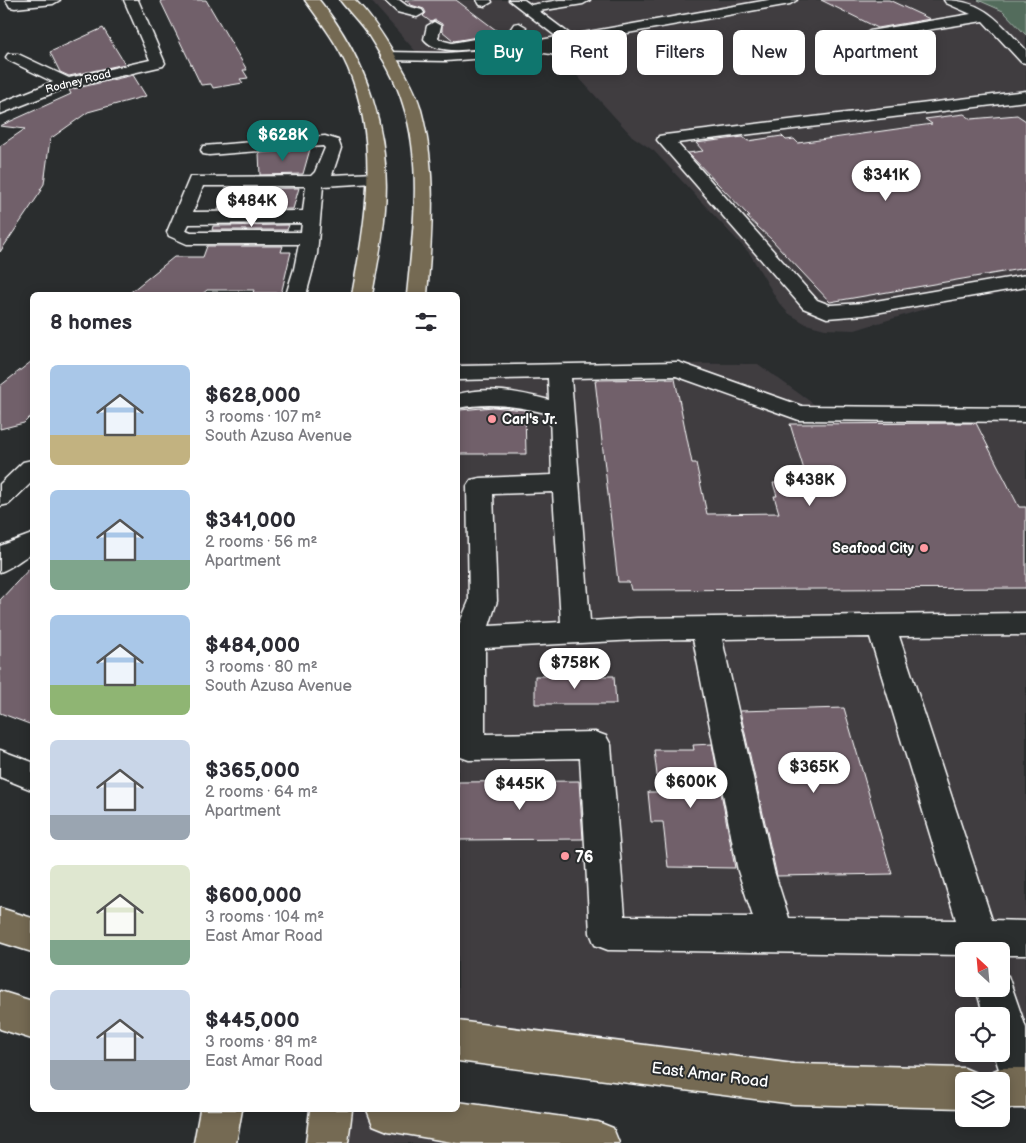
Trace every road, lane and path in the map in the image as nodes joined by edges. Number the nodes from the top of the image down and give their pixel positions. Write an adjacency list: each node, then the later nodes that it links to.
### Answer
1 (53, 0): 10 (street)
2 (131, 0): 23 (street, Rodney Road)
3 (312, 0): 27 (main road)
4 (347, 0): 20 (main road)
5 (391, 0): 12 (street)
6 (516, 0): 11 (street)
7 (583, 0): 11 (street)
8 (790, 0): 17 (street)
9 (951, 0): 13 (street)
10 (14, 2)
11 (528, 9): 16 (street)
12 (417, 13)
13 (986, 16): 18 (street); 22 (street)
14 (434, 26): 15 (street)
15 (519, 27)
16 (556, 30)
17 (619, 30)
18 (901, 30)
19 (475, 54): 20 (street)
20 (388, 56): 35 (main road)
21 (13, 57): 23 (street)
22 (1026, 59)
23 (66, 82): 25 (street, Rodney Road)
24 (1026, 96): 32 (street)
25 (0, 109)
26 (209, 150): 28 (street)
27 (375, 178): 28 (street); 34 (main road)
28 (315, 181): 29 (street); 30 (street)
29 (311, 217): 30 (street); 31 (street)
30 (181, 218): 31 (street)
31 (308, 238): 33 (street)
32 (1026, 281)
33 (297, 292)
34 (362, 292)
35 (417, 292)
36 (558, 371): 37 (street); 39 (street); 40 (street)
37 (460, 373)
38 (460, 401): 39 (street)
39 (561, 410): 43 (street)
40 (1026, 415)
41 (30, 470): 44 (street)
42 (469, 483): 43 (street); 49 (street)
43 (565, 483): 48 (street)
44 (0, 498)
45 (1026, 624): 46 (street)
46 (881, 626): 47 (street); 56 (street)
47 (705, 628): 48 (street); 54 (street)
48 (576, 632): 49 (street)
49 (464, 637): 54 (street)
50 (0, 763): 51 (street)
51 (30, 775)
52 (0, 925): 53 (main road)
53 (30, 934)
54 (776, 934): 58 (street)
55 (1026, 938): 57 (street)
56 (981, 942)
57 (997, 942)
58 (955, 943)
59 (997, 998): 64 (street)
60 (0, 1010): 61 (main road)
61 (30, 1019)
62 (460, 1041): 63 (main road, East Amar Road)
63 (955, 1088)
64 (1017, 1088)
65 (220, 1112): 68 (main road)
66 (330, 1112): 69 (main road)
67 (397, 1112): 70 (main road)
68 (215, 1143)
69 (327, 1143)
70 (598, 1143)

